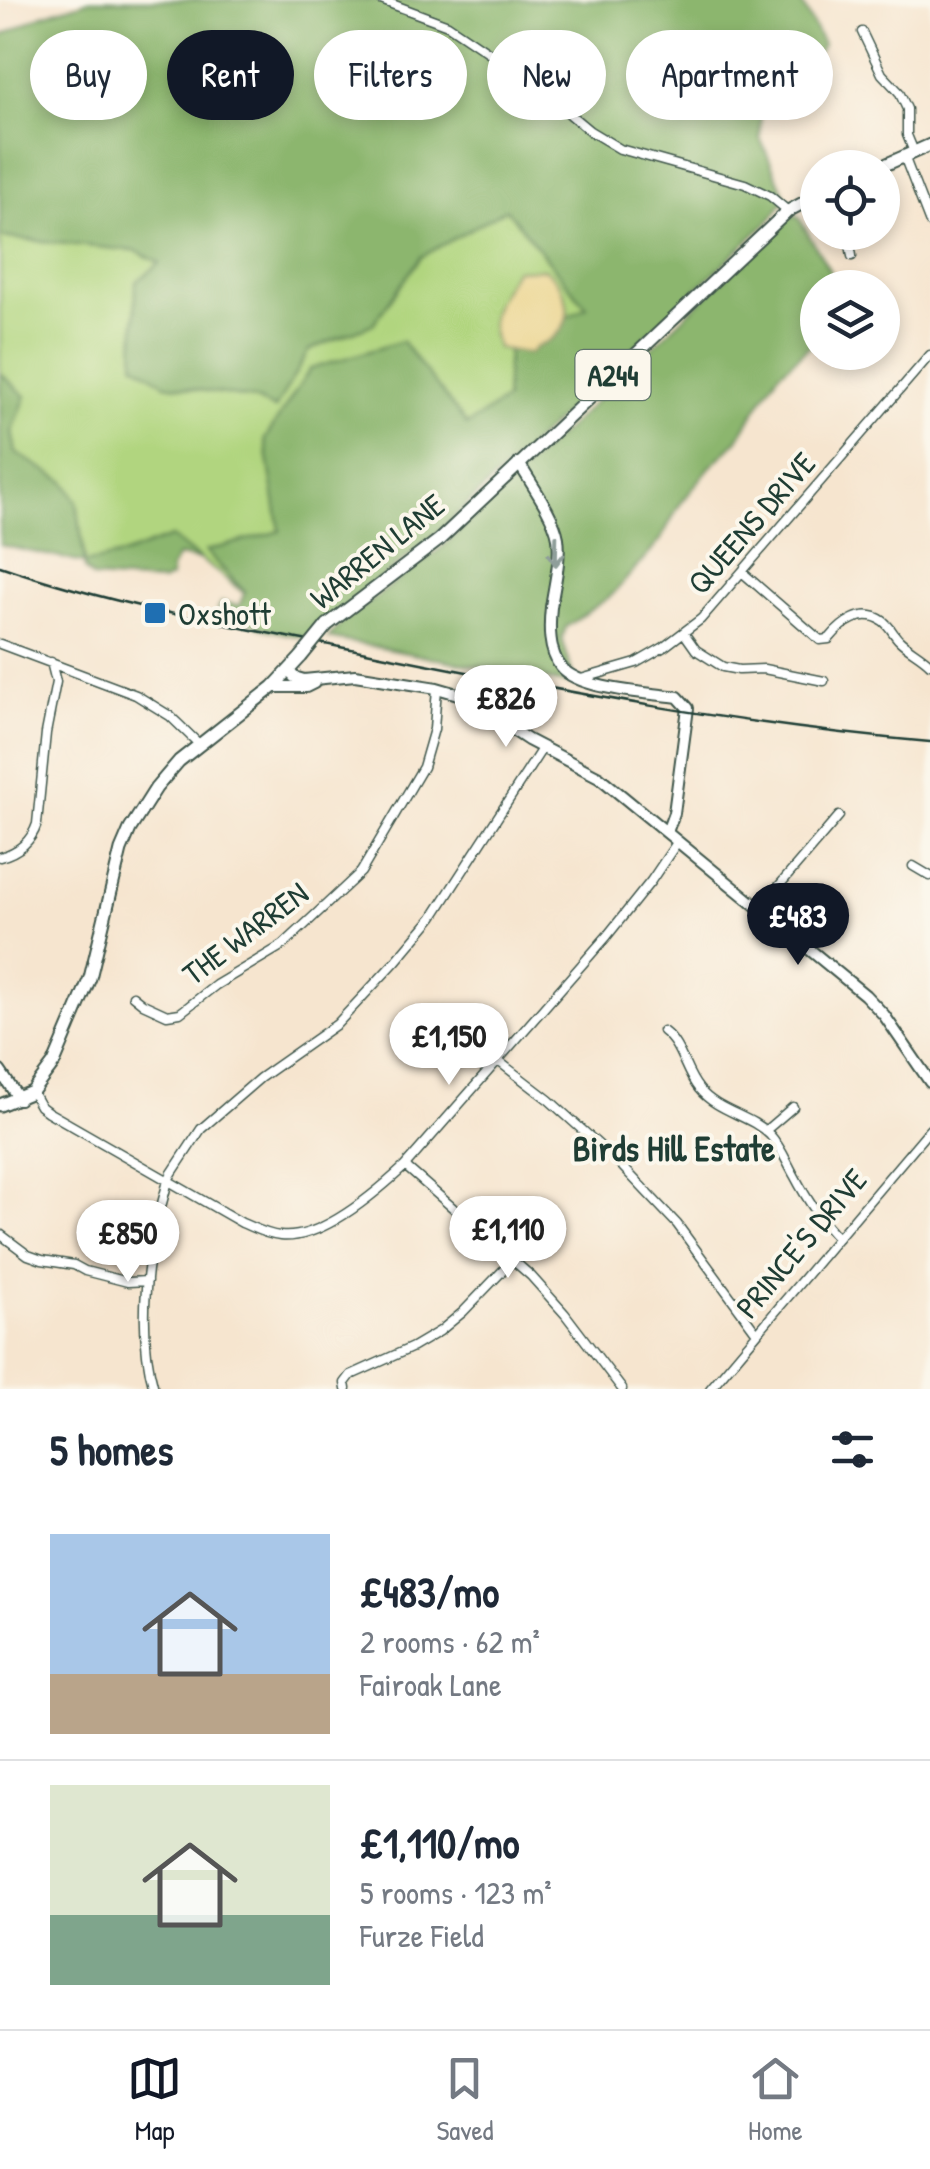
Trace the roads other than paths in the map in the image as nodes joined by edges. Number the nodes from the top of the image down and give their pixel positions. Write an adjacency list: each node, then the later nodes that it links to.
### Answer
1 (381, 0): 7 (street)
2 (862, 32): 4 (street)
3 (930, 144): 4 (main road)
4 (909, 154): 5 (main road); 8 (street)
5 (900, 158)
6 (800, 205): 7 (main road, A244)
7 (788, 211): 12 (main road, WARREN LANE / A244)
8 (930, 223)
9 (851, 250): 10 (street)
10 (852, 256)
11 (930, 355): 13 (street, QUEENS DRIVE)
12 (519, 463): 19 (main road, WARREN LANE / A244, bridge); 21 (main road, one-way to 21)
13 (743, 573): 14 (street, QUEENS DRIVE); 17 (street)
14 (684, 634): 21 (street, QUEENS DRIVE); 22 (street)
15 (0, 644): 16 (street)
16 (51, 662): 18 (street); 23 (street)
17 (930, 664)
18 (71, 670): 23 (street); 26 (street)
19 (289, 672): 20 (main road); 24 (main road, WARREN LANE / A244)
20 (320, 679): 24 (main road); 25 (main road)
21 (579, 680): 29 (main road)
22 (824, 681)
23 (56, 682): 31 (street)
24 (273, 687): 26 (main road, WARREN LANE / A244)
25 (438, 688): 27 (main road); 35 (street, THE WARREN)
26 (199, 744): 40 (main road, WARREN LANE / A244)
27 (543, 748): 29 (main road); 47 (street)
28 (839, 816): 34 (street)
29 (667, 832): 30 (main road)
30 (678, 842): 34 (main road); 37 (street)
31 (0, 857)
32 (913, 866): 33 (street)
33 (929, 874)
34 (759, 909): 39 (main road)
35 (133, 996)
36 (663, 1031): 45 (street)
37 (498, 1060): 46 (street); 52 (street)
38 (2, 1076): 41 (main road)
39 (930, 1082)
40 (32, 1092): 41 (main road); 47 (street)
41 (19, 1098): 42 (main road)
42 (0, 1106)
43 (793, 1106): 45 (street)
44 (930, 1129): 49 (street, PRINCE'S DRIVE)
45 (765, 1130): 49 (street)
46 (405, 1166): 47 (street); 50 (street)
47 (168, 1180): 51 (street)
48 (0, 1234): 51 (street)
49 (838, 1238): 52 (street, PRINCE'S DRIVE)
50 (513, 1260): 54 (street); 55 (street)
51 (147, 1281): 53 (street)
52 (757, 1333): 56 (street, PRINCE'S DRIVE)
53 (154, 1389)
54 (346, 1389)
55 (622, 1389)
56 (710, 1389)

